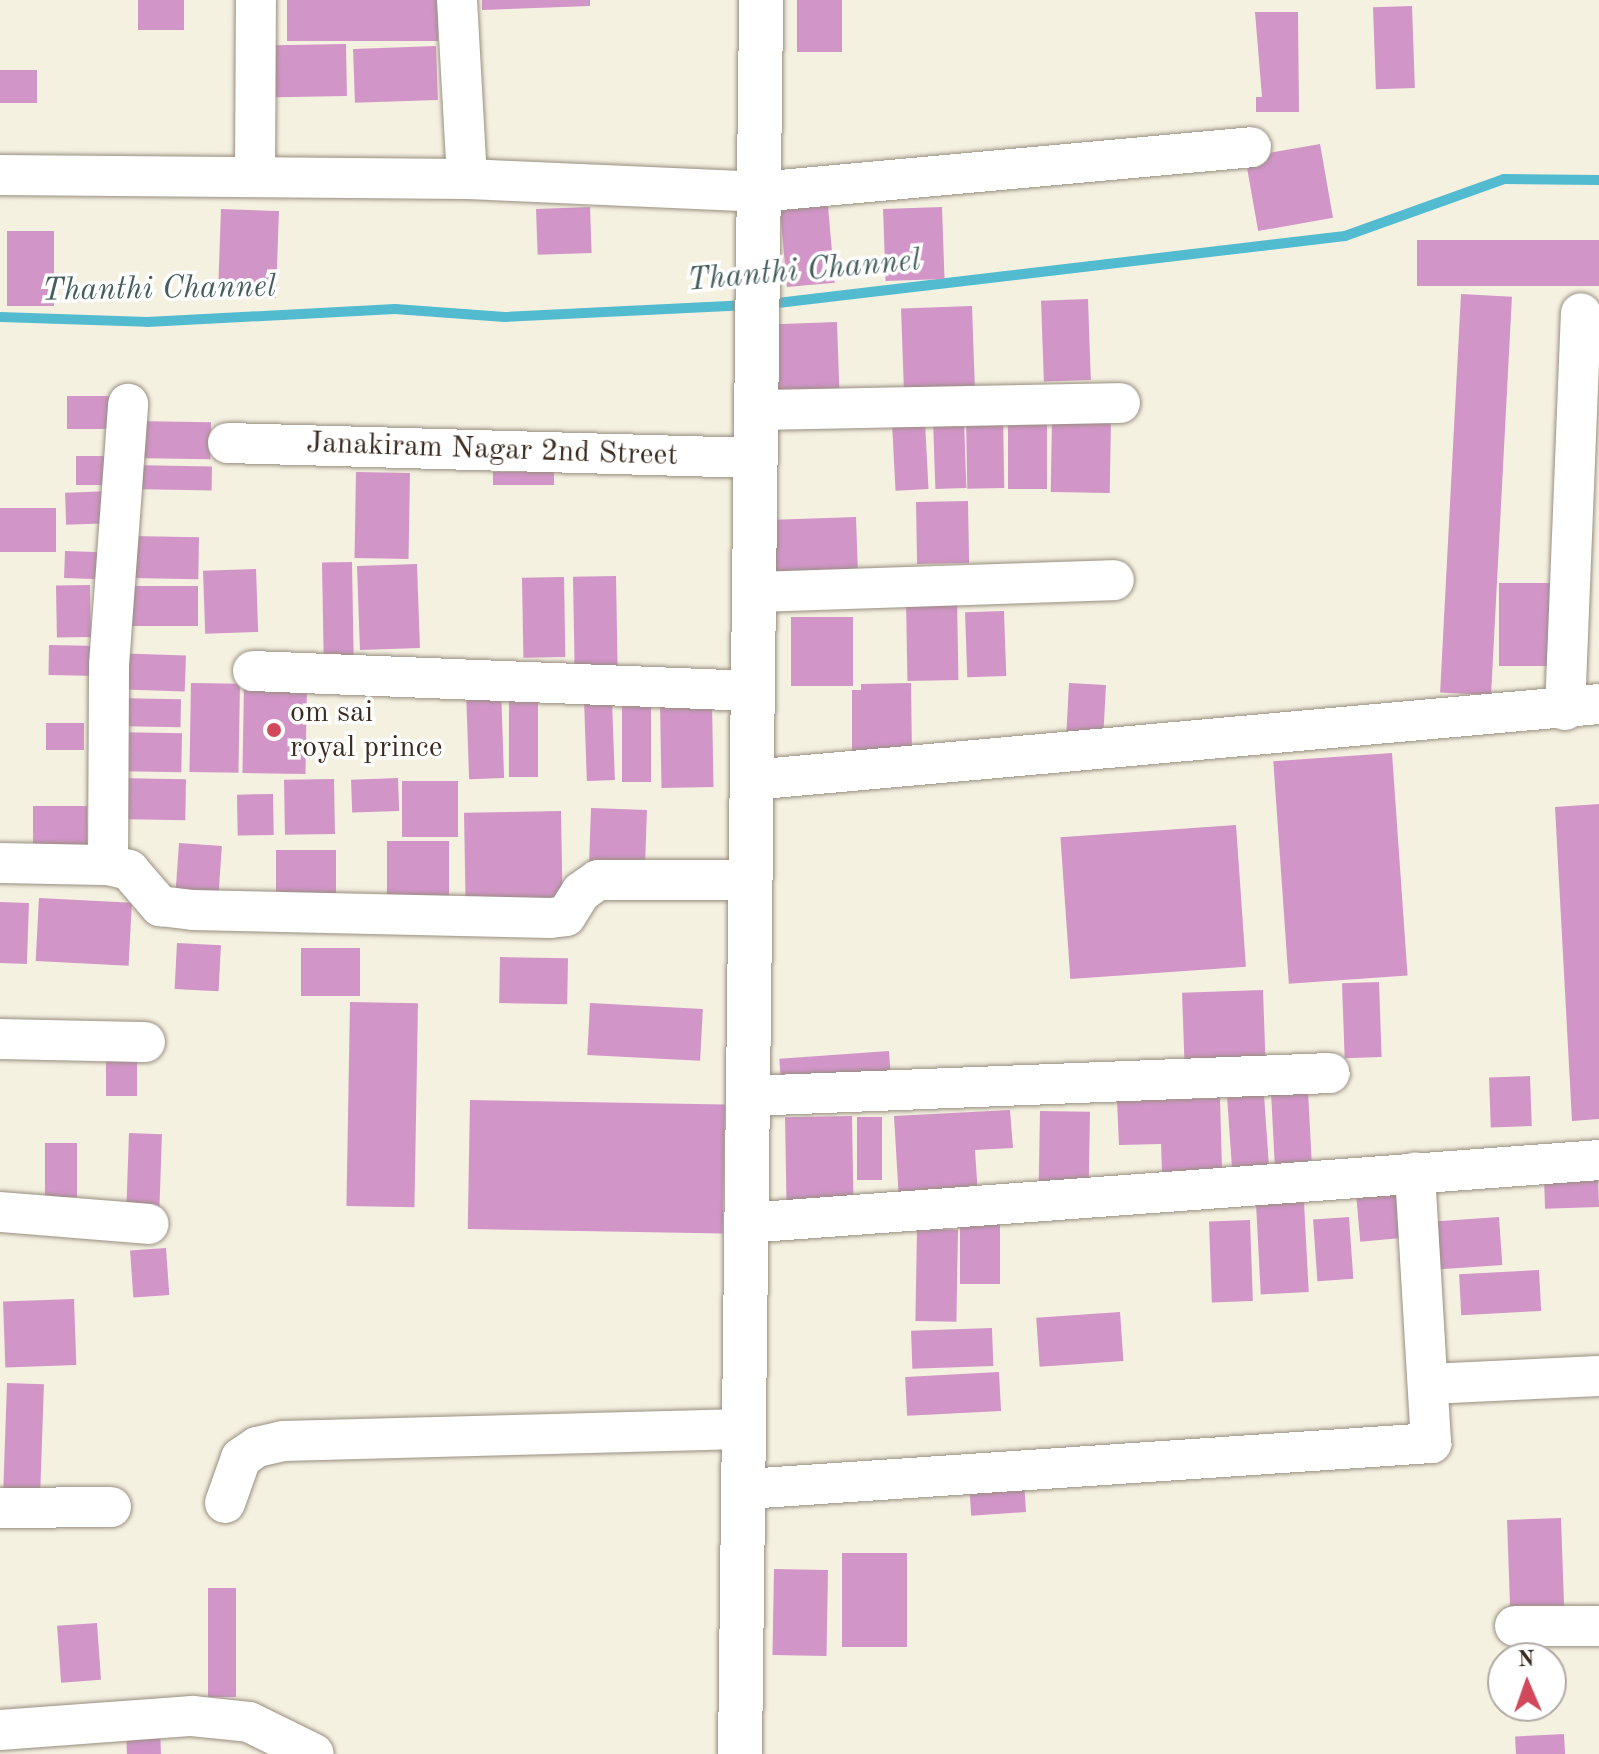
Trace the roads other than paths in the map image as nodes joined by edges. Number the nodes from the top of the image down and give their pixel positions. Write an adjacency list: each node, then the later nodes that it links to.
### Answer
1 (256, 0): 6 (street)
2 (457, 0): 7 (street)
3 (761, 0): 8 (street)
4 (1251, 147): 8 (street)
5 (0, 175): 6 (street)
6 (255, 177): 7 (street)
7 (467, 179): 8 (street)
8 (759, 192): 12 (street)
9 (1581, 313): 19 (street)
10 (1120, 403): 12 (street)
11 (128, 404): 22 (street)
12 (756, 410): 14 (street)
13 (228, 443): 14 (street, Janakiram Nagar 2nd Street)
14 (756, 458): 16 (street)
15 (1114, 580): 16 (street)
16 (754, 592): 18 (street)
17 (253, 671): 18 (street)
18 (753, 691): 20 (street)
19 (1582, 707): 20 (street)
20 (751, 780): 23 (street)
21 (0, 863): 22 (street)
22 (108, 865): 23 (street)
23 (747, 880): 27 (street)
24 (0, 1039): 25 (street)
25 (145, 1042)
26 (1330, 1073): 27 (street)
27 (748, 1096): 31 (street)
28 (1599, 1160): 29 (street)
29 (1415, 1172): 31 (street); 34 (street)
30 (0, 1212): 32 (street)
31 (746, 1223): 35 (street)
32 (149, 1224)
33 (1599, 1376): 34 (street)
34 (1428, 1384): 36 (street)
35 (743, 1429): 36 (street); 37 (street)
36 (746, 1489): 44 (street)
37 (225, 1503)
38 (111, 1507): 39 (street)
39 (0, 1508)
40 (1515, 1626): 41 (street)
41 (1599, 1626)
42 (0, 1730): 43 (street)
43 (314, 1754)
44 (740, 1754)

